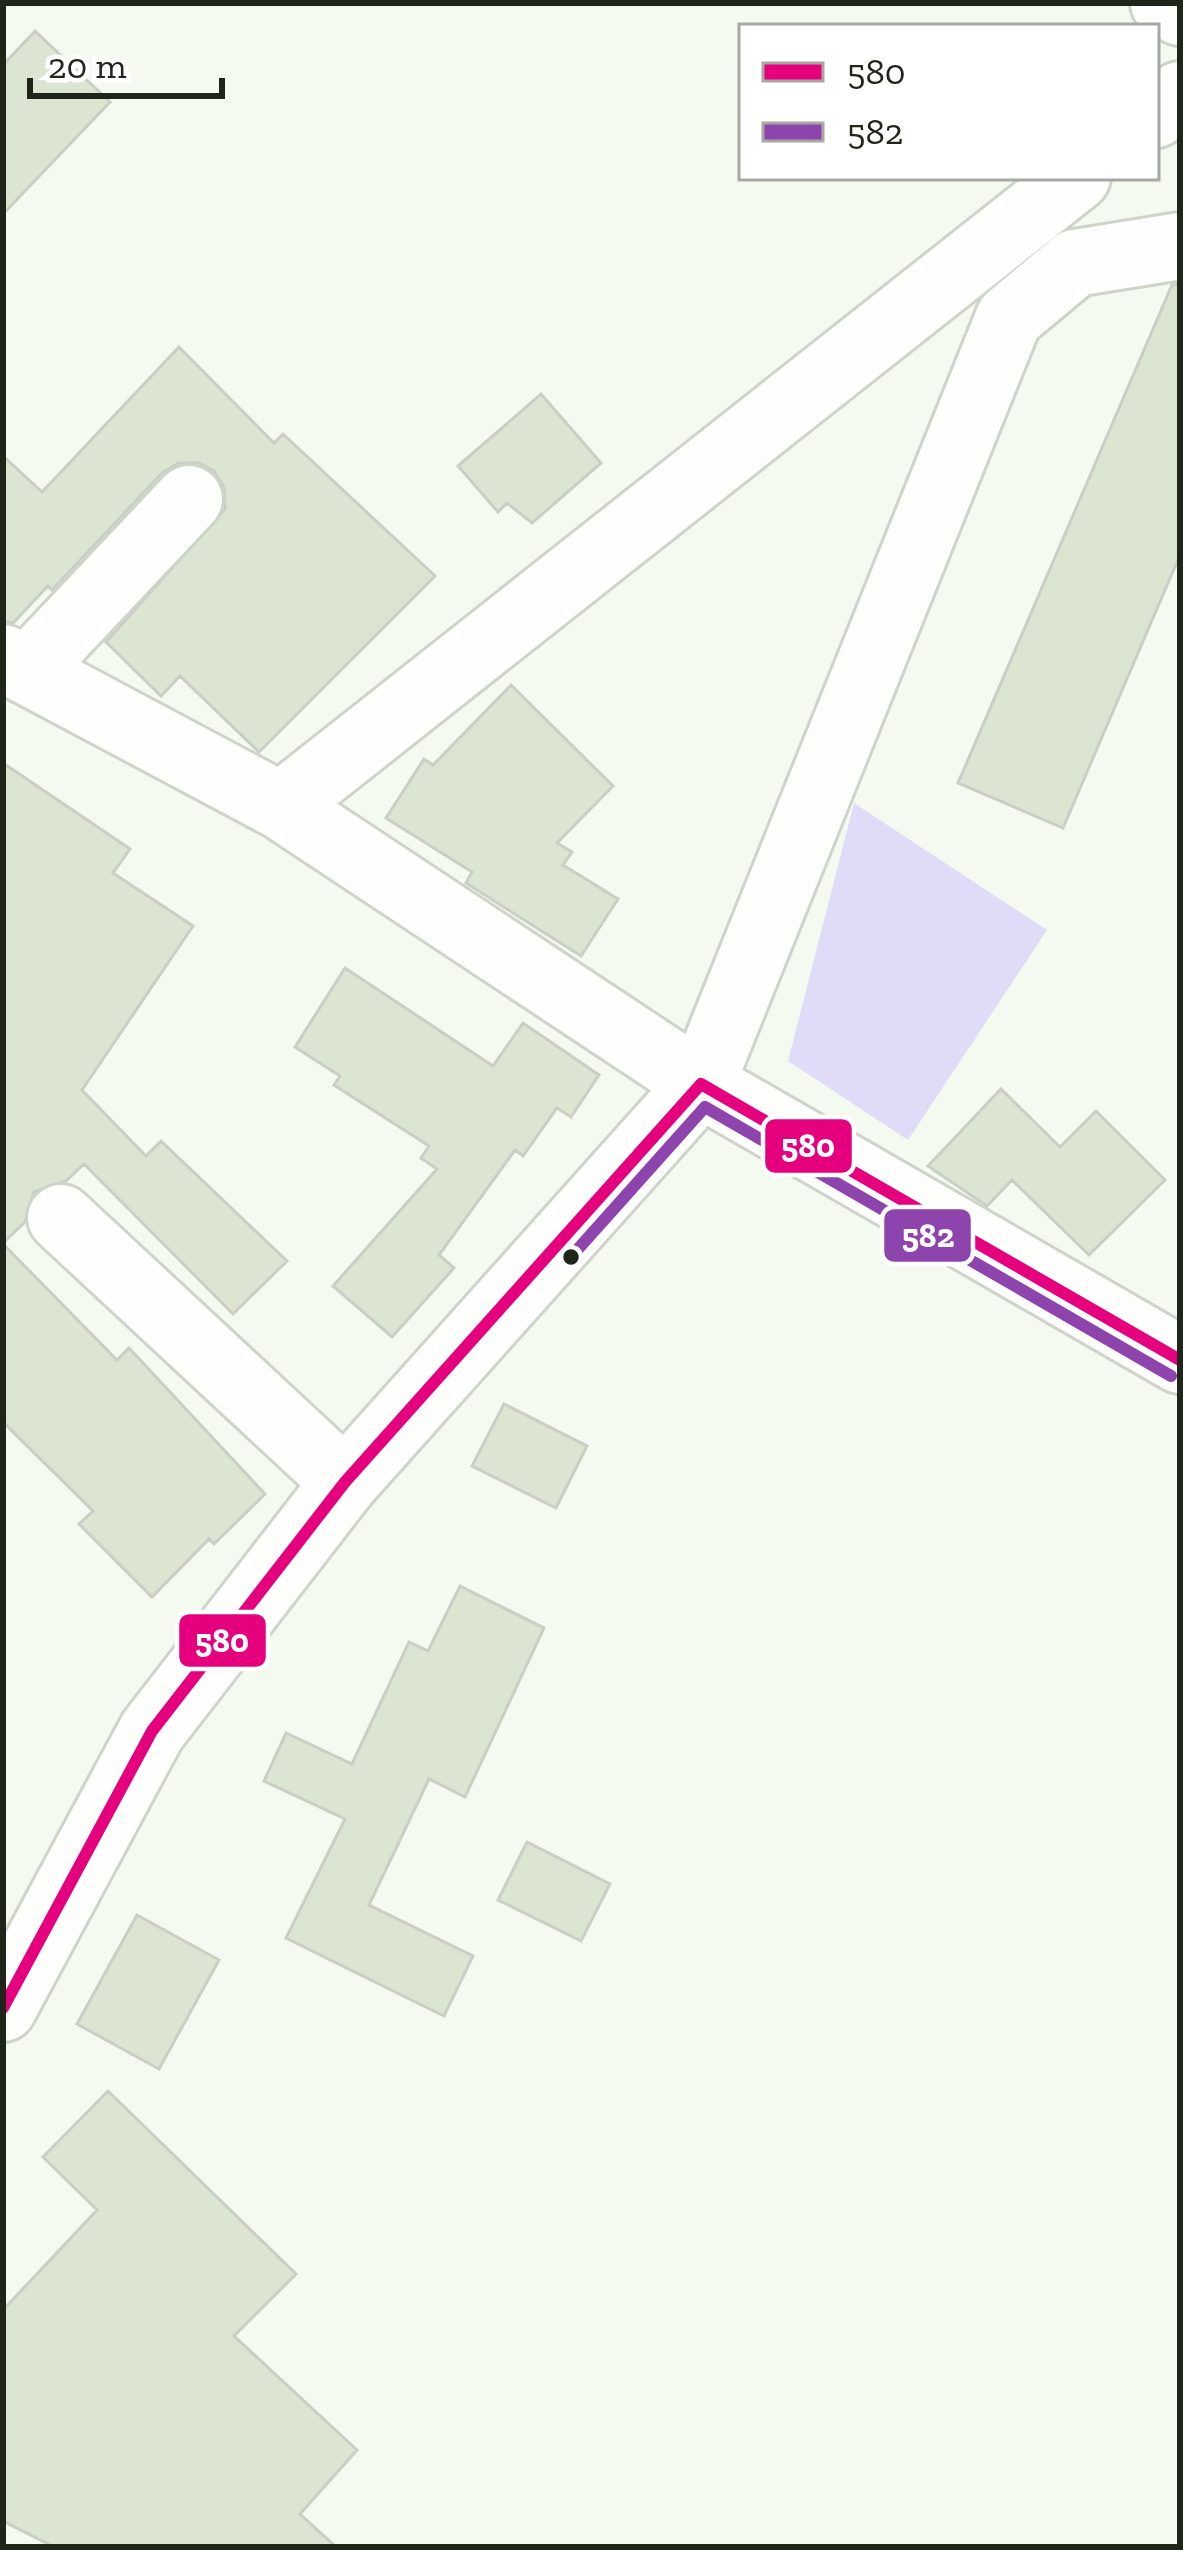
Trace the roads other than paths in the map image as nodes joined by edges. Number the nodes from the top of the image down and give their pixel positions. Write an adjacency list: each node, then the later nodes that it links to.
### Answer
1 (1164, 3): 2 (street)
2 (1180, 12)
3 (1073, 180): 7 (street)
4 (1180, 246): 8 (street)
5 (190, 499): 6 (street)
6 (15, 664): 7 (street)
7 (281, 806): 8 (street)
8 (701, 1084): 10 (street); 11 (street)
9 (61, 1218): 11 (street)
10 (1180, 1360)
11 (345, 1482): 12 (street)
12 (3, 2008)

